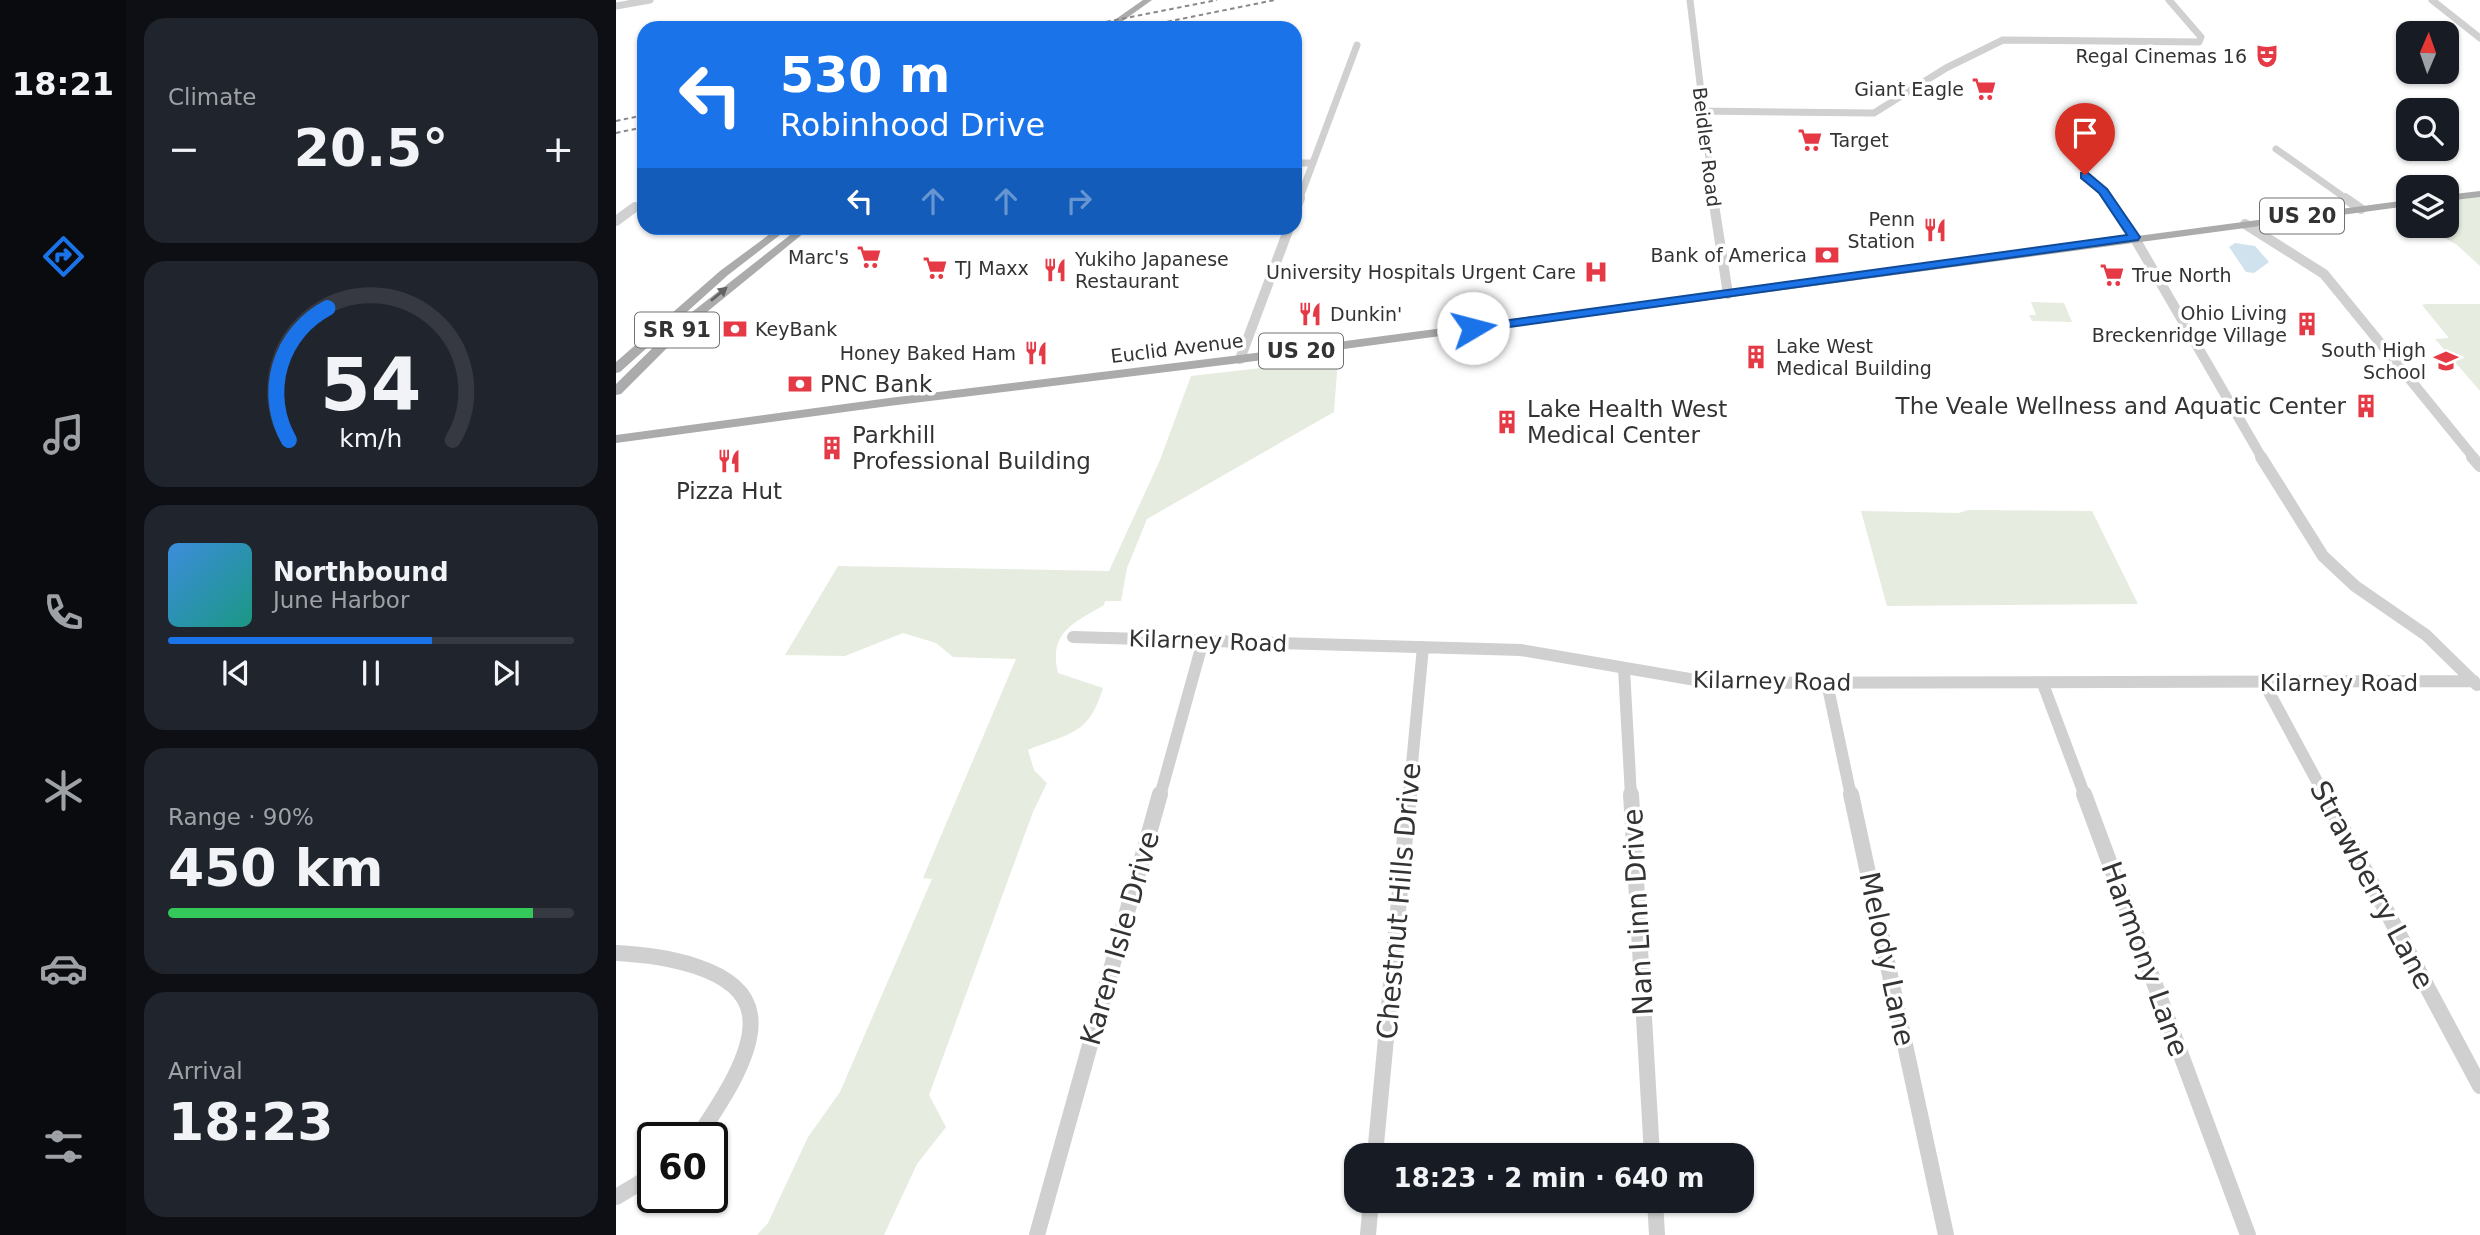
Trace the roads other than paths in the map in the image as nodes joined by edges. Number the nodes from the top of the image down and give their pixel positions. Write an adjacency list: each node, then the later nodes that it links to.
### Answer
1 (650, 0): 7 (street)
2 (1148, 0): 6 (main road)
3 (1690, 0): 12 (street, Beidler Road)
4 (2169, 0): 12 (street)
5 (2432, 0): 10 (street)
6 (1137, 3): 8 (main road); 9 (main road)
7 (616, 6)
8 (1104, 21)
9 (1115, 21)
10 (2480, 38)
11 (1357, 45): 15 (street)
12 (1702, 111): 29 (street, Beidler Road)
13 (2276, 149): 22 (street)
14 (1302, 163): 15 (street)
15 (1313, 163): 17 (street)
16 (2085, 175): 28 (street)
17 (1302, 192)
18 (2480, 194): 19 (main road)
19 (2459, 196)
20 (2396, 205): 22 (main road, Euclid Avenue / US 20)
21 (635, 207): 23 (street)
22 (2361, 209): 24 (main road, Euclid Avenue / US 20)
23 (616, 220)
24 (2245, 223): 28 (main road, Euclid Avenue / US 20); 34 (street)
25 (775, 235): 31 (main road, SR 91)
26 (796, 235): 32 (main road, SR 91, one-way to 26)
27 (1286, 235): 30 (street)
28 (2134, 237): 29 (main road, Euclid Avenue / US 20); 42 (street)
29 (1728, 294): 30 (main road, Euclid Avenue / US 20)
30 (1240, 359): 33 (main road, Euclid Avenue / US 20)
31 (616, 369)
32 (616, 391)
33 (616, 439)
34 (2480, 466)
35 (1073, 637): 36 (street, Kilarney Road)
36 (1203, 641): 37 (street, Kilarney Road); 52 (street, Karen Isle Drive)
37 (1423, 647): 38 (street, Kilarney Road); 46 (street, Chestnut Hills Drive)
38 (1624, 669): 39 (street, Kilarney Road); 47 (street, Nan Linn Drive)
39 (1828, 683): 41 (street, Kilarney Road); 55 (street, Melody Lane)
40 (2264, 683): 41 (street, Kilarney Road); 42 (street, Kilarney Road); 44 (street, Strawberry Lane)
41 (2043, 684): 56 (street, Harmony Lane)
42 (2477, 684)
43 (616, 953): 45 (street)
44 (2480, 1086)
45 (708, 1122)
46 (1376, 1143)
47 (1651, 1143)
48 (637, 1185): 49 (street)
49 (616, 1197)
50 (1370, 1213): 53 (street)
51 (1656, 1213): 54 (street)
52 (1037, 1235)
53 (1368, 1235)
54 (1657, 1235)
55 (1946, 1235)
56 (2248, 1235)

